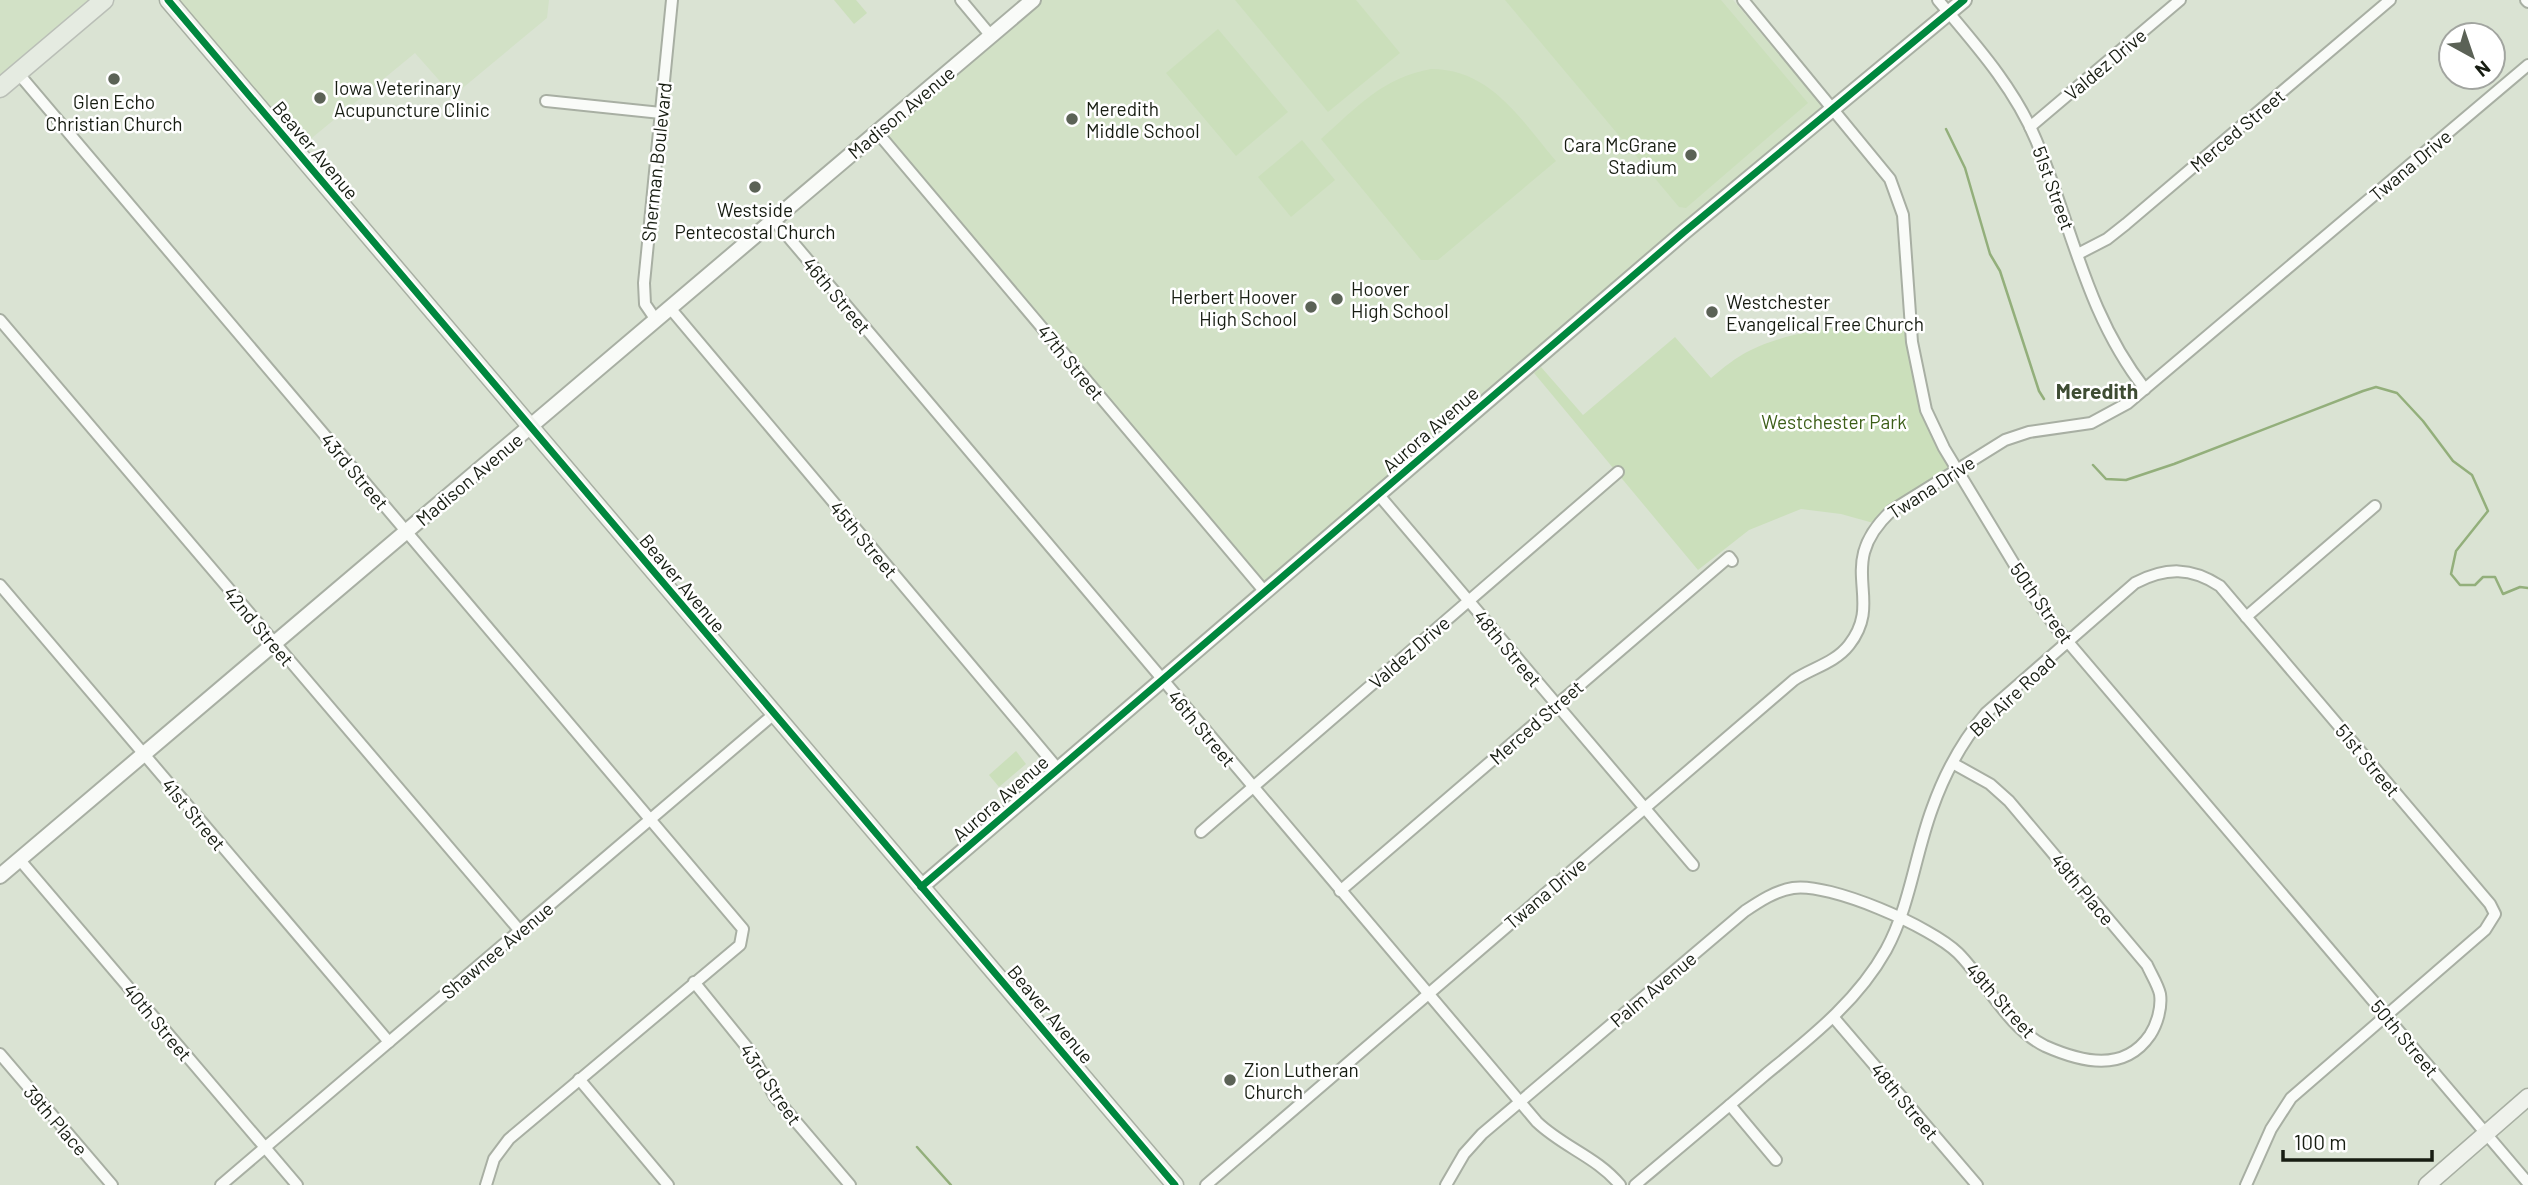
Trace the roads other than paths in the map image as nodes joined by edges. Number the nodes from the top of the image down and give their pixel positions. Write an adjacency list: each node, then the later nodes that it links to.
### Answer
1 (104, 0): 14 (main road)
2 (168, 0): 27 (main road, Beaver Avenue)
3 (672, 0): 18 (street, Sherman Boulevard)
4 (961, 0): 12 (street)
5 (1033, 0): 12 (street, Madison Avenue)
6 (1743, 0): 17 (street, 50th Street)
7 (1938, 0): 11 (street, 51st Street)
8 (1964, 0): 11 (street, Aurora Avenue)
9 (2180, 0): 19 (street, Valdez Drive)
10 (2390, 0): 22 (street, Merced Street)
11 (1949, 13): 17 (street, Aurora Avenue); 19 (street, 51st Street)
12 (991, 36): 20 (street, Madison Avenue)
13 (2528, 65): 26 (street, Twana Drive)
14 (18, 73): 15 (main road); 32 (street, 43rd Street)
15 (0, 88)
16 (546, 101): 18 (street)
17 (1835, 109): 28 (street, 50th Street); 30 (street, Aurora Avenue)
18 (661, 113): 25 (street, Sherman Boulevard)
19 (2030, 127): 22 (street, 51st Street)
20 (877, 132): 21 (street, Madison Avenue); 35 (street, 47th Street)
21 (774, 220): 23 (street, Madison Avenue); 40 (street, 46th Street)
22 (2078, 254): 26 (street, 51st Street)
23 (670, 308): 25 (street, Madison Avenue); 45 (street, 45th Street)
24 (0, 320): 39 (street, 42nd Street)
25 (656, 320): 27 (street, Madison Avenue)
26 (2146, 388): 28 (street, Twana Drive)
27 (530, 427): 32 (street, Madison Avenue); 42 (main road, Beaver Avenue)
28 (1957, 469): 38 (street, 50th Street); 47 (street, Twana Drive)
29 (1618, 472): 36 (street, Valdez Drive)
30 (1378, 494): 35 (street, Aurora Avenue); 36 (street, 48th Street)
31 (2375, 506): 37 (street)
32 (406, 532): 39 (street, Madison Avenue); 48 (street, 43rd Street)
33 (1732, 561): 41 (street, Merced Street)
34 (0, 585): 43 (street, 41st Street)
35 (1265, 592): 40 (street, Aurora Avenue)
36 (1469, 601): 41 (street, 48th Street); 46 (street, Valdez Drive)
37 (2246, 617): 38 (street, Bel Aire Road); 59 (street, 51st Street)
38 (2068, 642): 44 (street, Bel Aire Road); 59 (street, 50th Street)
39 (274, 644): 43 (street, Madison Avenue); 56 (street, 42nd Street)
40 (1161, 680): 45 (street, Aurora Avenue); 46 (street, 46th Street)
41 (1556, 705): 47 (street, 48th Street); 54 (street, Merced Street)
42 (774, 714): 48 (street, Shawnee Avenue); 53 (main road, Beaver Avenue)
43 (144, 754): 50 (street, Madison Avenue); 62 (street, 41st Street)
44 (1954, 765): 55 (street, Bel Aire Road); 61 (street, 49th Place)
45 (1058, 769): 53 (street, Aurora Avenue)
46 (1252, 788): 49 (street, Valdez Drive); 54 (street, 46th Street)
47 (1645, 809): 51 (street, 48th Street); 58 (street, Twana Drive)
48 (651, 819): 56 (street, Shawnee Avenue); 57 (street, 43rd Street)
49 (1201, 832)
50 (19, 859): 52 (street, Madison Avenue); 69 (street, 40th Street)
51 (1693, 865)
52 (0, 876)
53 (921, 887): 78 (main road, Beaver Avenue)
54 (1340, 891): 58 (street, 46th Street)
55 (1900, 919): 60 (street, Bel Aire Road); 61 (street, 49th Street); 66 (street, Palm Avenue)
56 (520, 930): 62 (street, Shawnee Avenue)
57 (694, 982): 64 (street); 77 (street, 43rd Street)
58 (1426, 993): 66 (street, 46th Street); 79 (street, Twana Drive)
59 (2386, 1016): 68 (street, 50th Street); 84 (street)
60 (1834, 1018): 67 (street, Bel Aire Road); 83 (street, 48th Street)
61 (2146, 1040)
62 (388, 1042): 69 (street, Shawnee Avenue)
63 (0, 1054): 72 (street, 39th Place)
64 (579, 1079): 75 (street); 76 (street)
65 (2528, 1097): 68 (main road)
66 (1520, 1101): 80 (street, Palm Avenue); 81 (street, 46th Street)
67 (1730, 1105): 70 (street); 82 (street, Bel Aire Road)
68 (2486, 1133): 71 (street, 50th Street); 85 (main road)
69 (265, 1147): 73 (street, Shawnee Avenue); 74 (street, 40th Street)
70 (1776, 1160)
71 (2528, 1183)
72 (112, 1185)
73 (221, 1185)
74 (297, 1185)
75 (486, 1185)
76 (668, 1185)
77 (850, 1185)
78 (1175, 1185)
79 (1206, 1185)
80 (1446, 1185)
81 (1620, 1185)
82 (1635, 1185)
83 (1977, 1185)
84 (2246, 1185)
85 (2427, 1185)

